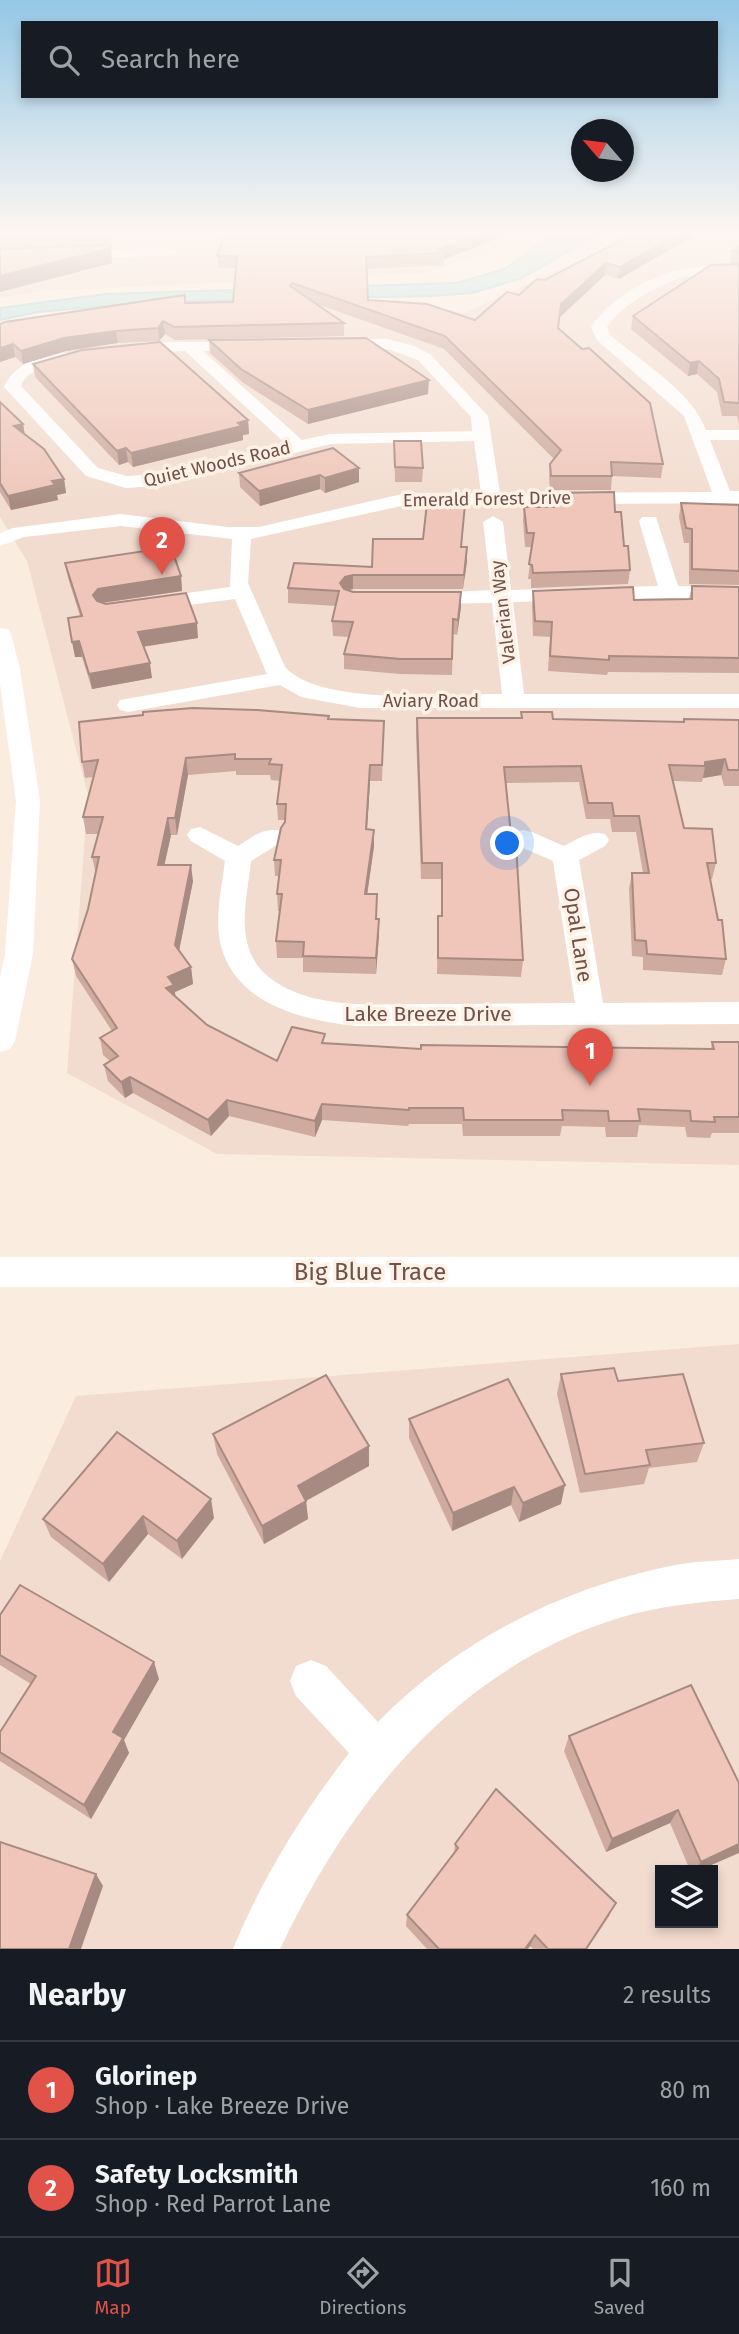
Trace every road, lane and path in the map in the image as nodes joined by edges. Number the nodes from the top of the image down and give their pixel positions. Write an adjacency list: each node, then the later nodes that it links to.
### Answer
1 (602, 323): 7 (street)
2 (323, 344): 9 (street)
3 (269, 345): 4 (street)
4 (189, 346): 5 (street); 10 (street)
5 (108, 352)
6 (82, 356): 10 (street, Quiet Woods Road)
7 (700, 435): 8 (street); 11 (street)
8 (739, 435)
9 (483, 436): 10 (street, Quiet Woods Road); 12 (street)
10 (298, 446)
11 (731, 497): 12 (street, Emerald Forest Drive)
12 (491, 498): 16 (street, Emerald Forest Drive)
13 (649, 521): 20 (street)
14 (493, 522): 22 (street, Valerian Way)
15 (198, 530): 16 (street, Emerald Forest Drive); 17 (street, Emerald Forest Drive); 18 (street, Emerald Forest Drive)
16 (242, 534): 19 (street, Aviary Road)
17 (0, 540)
18 (0, 550)
19 (241, 592): 24 (street); 26 (street, Aviary Road)
20 (670, 592): 21 (street); 22 (street)
21 (739, 594)
22 (500, 597): 23 (street); 27 (street, Valerian Way)
23 (406, 598)
24 (135, 607)
25 (0, 634): 38 (street)
26 (284, 678): 27 (street, Aviary Road); 29 (street)
27 (514, 701): 28 (street, Aviary Road)
28 (739, 701)
29 (128, 705)
30 (200, 835): 35 (street)
31 (271, 837): 35 (street)
32 (523, 838): 34 (street)
33 (596, 840): 34 (street)
34 (565, 856): 37 (street, Opal Lane)
35 (238, 857): 37 (street, Lake Breeze Drive)
36 (739, 1013): 37 (street, Lake Breeze Drive)
37 (591, 1014)
38 (0, 1041)
39 (0, 1272): 40 (street, Big Blue Trace)
40 (739, 1272)
41 (739, 1579): 43 (street)
42 (312, 1681): 43 (street)
43 (379, 1754): 44 (street)
44 (256, 1949)

